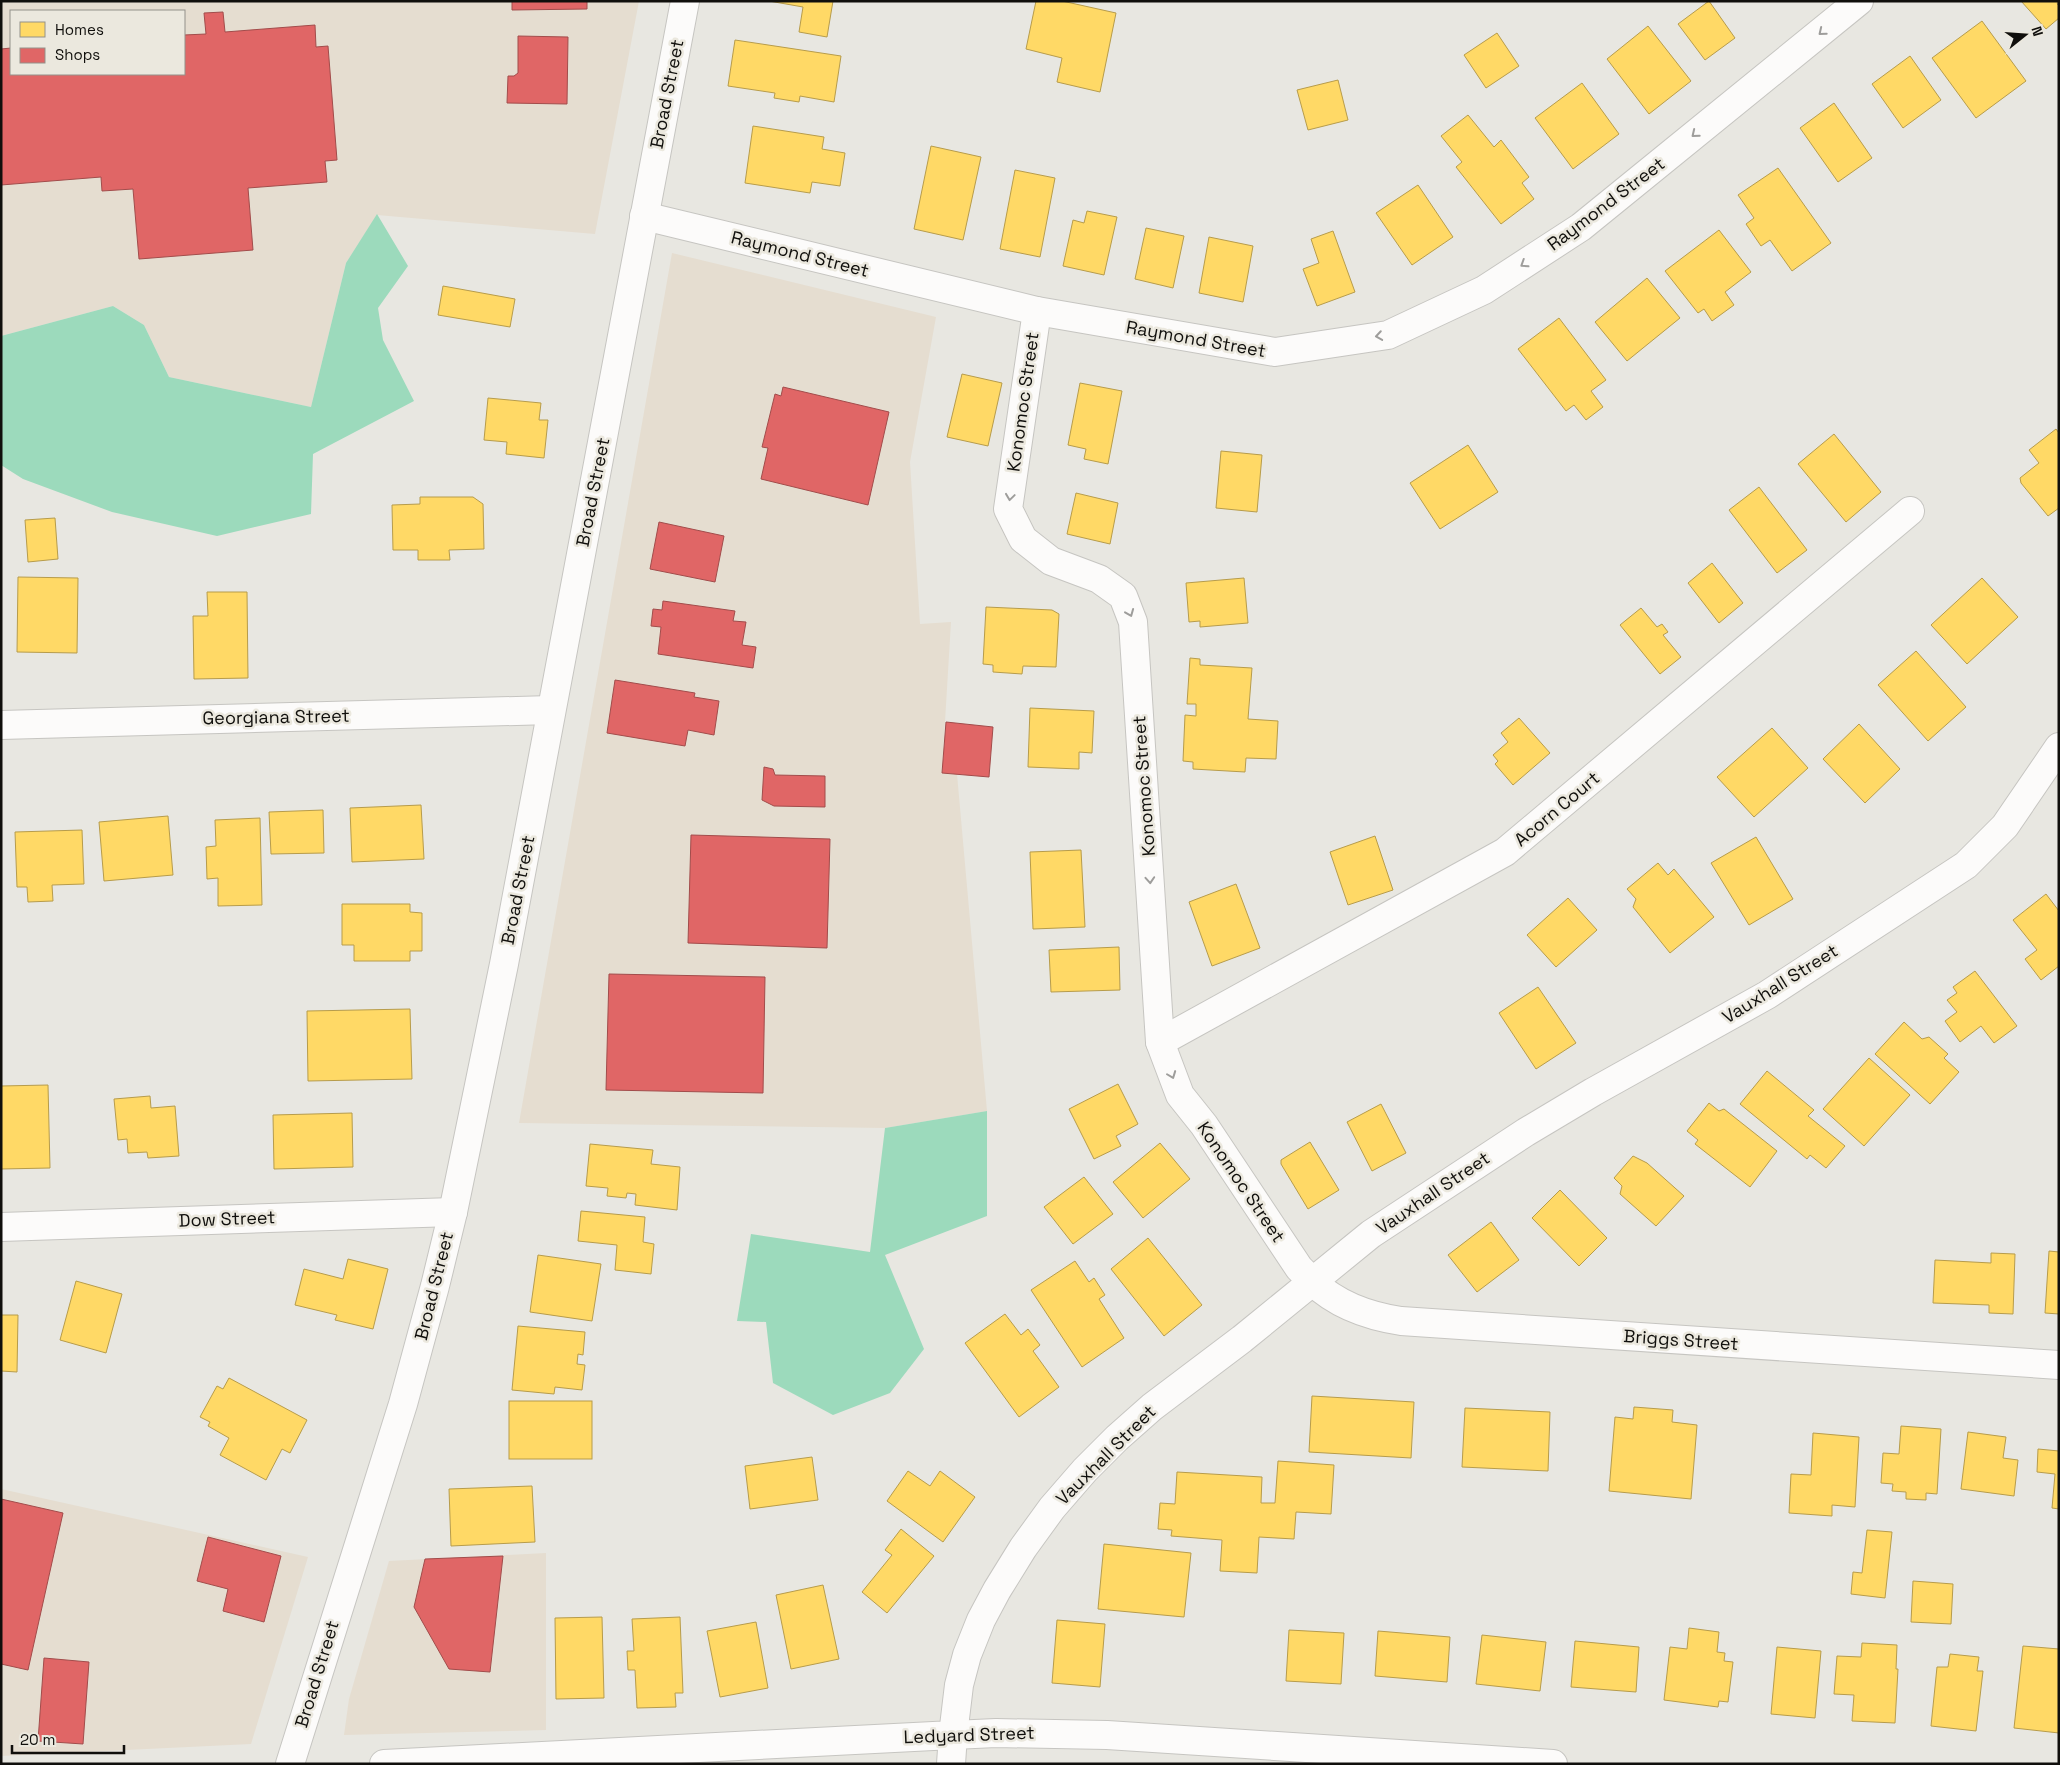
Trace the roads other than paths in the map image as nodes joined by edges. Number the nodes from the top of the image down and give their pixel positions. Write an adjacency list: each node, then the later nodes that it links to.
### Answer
1 (685, 1): 3 (street, Broad Street)
2 (1859, 1): 4 (street, Raymond Street, one-way to 4)
3 (644, 216): 4 (street, Raymond Street); 6 (street, Broad Street)
4 (1037, 310): 9 (street, Konomoc Street, one-way to 9)
5 (1910, 511): 9 (street, Acorn Court)
6 (551, 710): 7 (street, Georgiana Street); 10 (street, Broad Street)
7 (1, 725)
8 (2059, 747): 12 (street, Vauxhall Street)
9 (1160, 1042): 12 (street, Konomoc Street, one-way to 12)
10 (453, 1212): 11 (street, Dow Street); 16 (street, Broad Street)
11 (1, 1227)
12 (1312, 1282): 13 (street, Briggs Street); 14 (street, Vauxhall Street)
13 (2059, 1365)
14 (952, 1735): 15 (street, Ledyard Street); 17 (street, Ledyard Street); 18 (street, Vauxhall Street)
15 (1499, 1762): 19 (street, Ledyard Street)
16 (290, 1764)
17 (384, 1764)
18 (951, 1764)
19 (1553, 1764)

